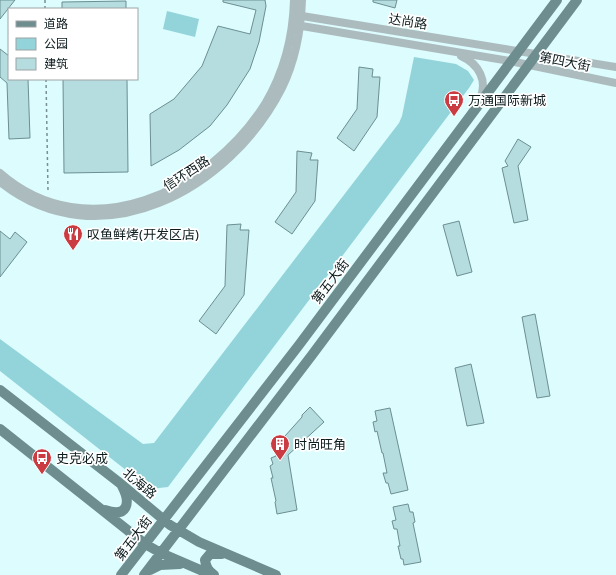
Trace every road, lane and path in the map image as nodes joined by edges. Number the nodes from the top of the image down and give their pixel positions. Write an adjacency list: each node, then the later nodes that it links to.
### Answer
1 (294, 0): 5 (street)
2 (302, 0): 5 (street)
3 (556, 0): 8 (main road, 第五大街)
4 (577, 0): 9 (main road, 第五大街)
5 (297, 15): 6 (street, 信环西路); 8 (street, 达尚路)
6 (297, 26): 7 (street, 达尚路); 17 (street, 信环西路); 18 (street, 信环西路)
7 (449, 51): 10 (street, 达尚路); 15 (street)
8 (518, 51): 9 (street, 第四大街); 10 (main road, 第五大街)
9 (536, 54): 11 (main road, 第五大街); 12 (street, 第四大街)
10 (510, 61): 11 (street, 第四大街); 15 (main road, 第五大街)
11 (528, 65): 14 (street, 第四大街); 23 (main road, 第五大街)
12 (616, 67)
13 (46, 80): 18 (path)
14 (616, 83)
15 (477, 105): 27 (main road, 第五大街)
16 (0, 173): 18 (street, 信环西路)
17 (0, 182)
18 (48, 201)
19 (0, 390): 21 (main road, 北海路)
20 (0, 429): 24 (main road)
21 (121, 484): 22 (main road, 北海路); 24 (main road)
22 (140, 500): 26 (main road); 27 (main road, 北海路)
23 (197, 506): 27 (main road, 第五大街); 28 (main road)
24 (102, 508): 25 (main road)
25 (121, 525): 29 (main road); 32 (main road)
26 (157, 529): 27 (main road, 第五大街); 29 (main road, 第五大街)
27 (170, 532): 28 (main road); 29 (main road, 第五大街); 31 (main road, 北海路)
28 (199, 542): 30 (main road)
29 (154, 548): 31 (main road); 32 (main road, 第五大街); 34 (main road, 第五大街)
30 (230, 555): 35 (main road); 36 (main road)
31 (188, 565): 34 (main road); 35 (main road)
32 (128, 566): 33 (main road, 第五大街)
33 (121, 575)
34 (144, 575)
35 (213, 575)
36 (276, 575)

